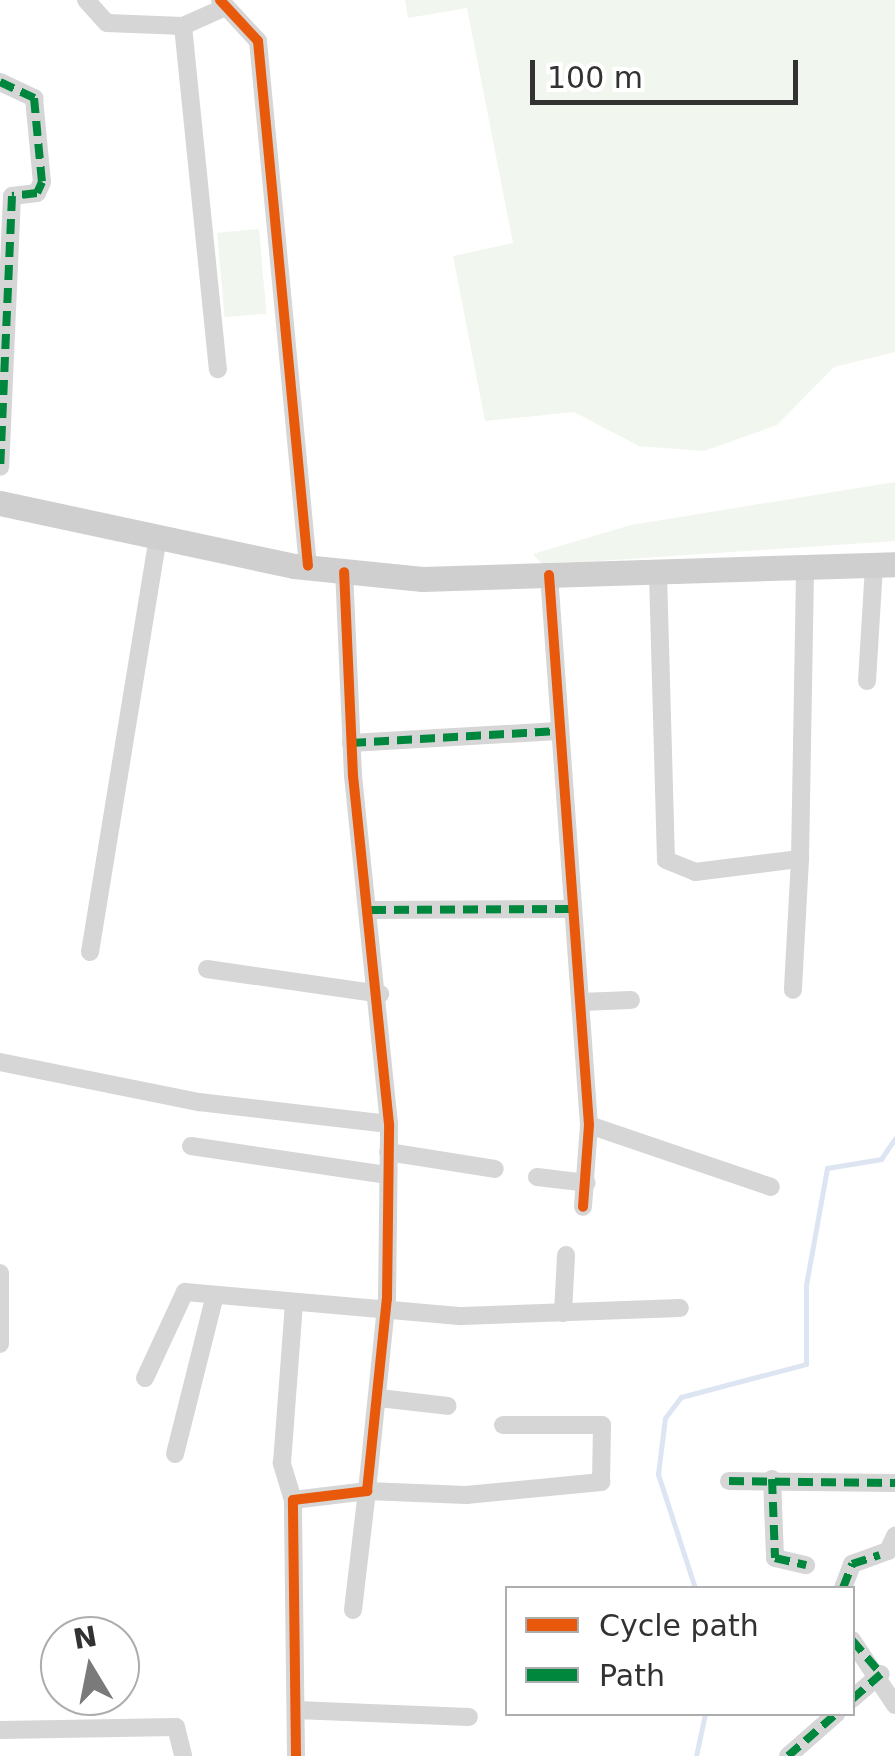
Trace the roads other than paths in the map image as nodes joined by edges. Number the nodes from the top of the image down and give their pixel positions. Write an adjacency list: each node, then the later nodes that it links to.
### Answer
1 (86, 0): 3 (street)
2 (220, 4): 3 (street); 10 (street)
3 (184, 26): 5 (street)
4 (0, 82): 6 (street)
5 (218, 370)
6 (0, 467)
7 (0, 503): 8 (main road)
8 (158, 539): 10 (main road); 21 (street)
9 (884, 565): 11 (main road); 15 (street)
10 (308, 566): 12 (main road)
11 (805, 568): 13 (main road); 18 (street)
12 (344, 572): 14 (main road); 17 (street)
13 (658, 574): 14 (main road); 18 (street)
14 (549, 575): 16 (street)
15 (867, 681)
16 (558, 731): 17 (street); 19 (street)
17 (351, 743): 20 (street)
18 (800, 859): 23 (street)
19 (571, 909): 20 (street); 26 (street)
20 (371, 910): 24 (street)
21 (90, 952)
22 (207, 969): 24 (street)
23 (793, 990)
24 (380, 994): 28 (street)
25 (631, 1000): 26 (street)
26 (580, 1002): 29 (street)
27 (0, 1062): 28 (street)
28 (389, 1124): 31 (street)
29 (589, 1125): 35 (street); 36 (street)
30 (192, 1146): 33 (street)
31 (388, 1152): 32 (street); 33 (street)
32 (495, 1169)
33 (388, 1176): 43 (street)
34 (537, 1177): 35 (street)
35 (586, 1183): 37 (street)
36 (771, 1187)
37 (582, 1207)
38 (566, 1256): 44 (street)
39 (0, 1273): 45 (street)
40 (215, 1295): 41 (street); 46 (street); 50 (street)
41 (294, 1304): 43 (street); 55 (street)
42 (680, 1308): 44 (street)
43 (386, 1312): 44 (street); 47 (street)
44 (563, 1314)
45 (0, 1341)
46 (145, 1378)
47 (379, 1398): 48 (street); 54 (street)
48 (448, 1406)
49 (503, 1425): 54 (street)
50 (175, 1454)
51 (772, 1478): 52 (street); 53 (street); 57 (street)
52 (729, 1481)
53 (895, 1482)
54 (366, 1491): 55 (street); 59 (street)
55 (293, 1500): 64 (street)
56 (895, 1536): 58 (street)
57 (806, 1565)
58 (844, 1586)
59 (353, 1610)
60 (855, 1644): 61 (street)
61 (881, 1674): 62 (street); 63 (street)
62 (855, 1696)
63 (895, 1705)
64 (296, 1710): 66 (street); 69 (street)
65 (834, 1716): 70 (street)
66 (469, 1717)
67 (0, 1730): 68 (street)
68 (183, 1756)
69 (296, 1756)
70 (788, 1756)

